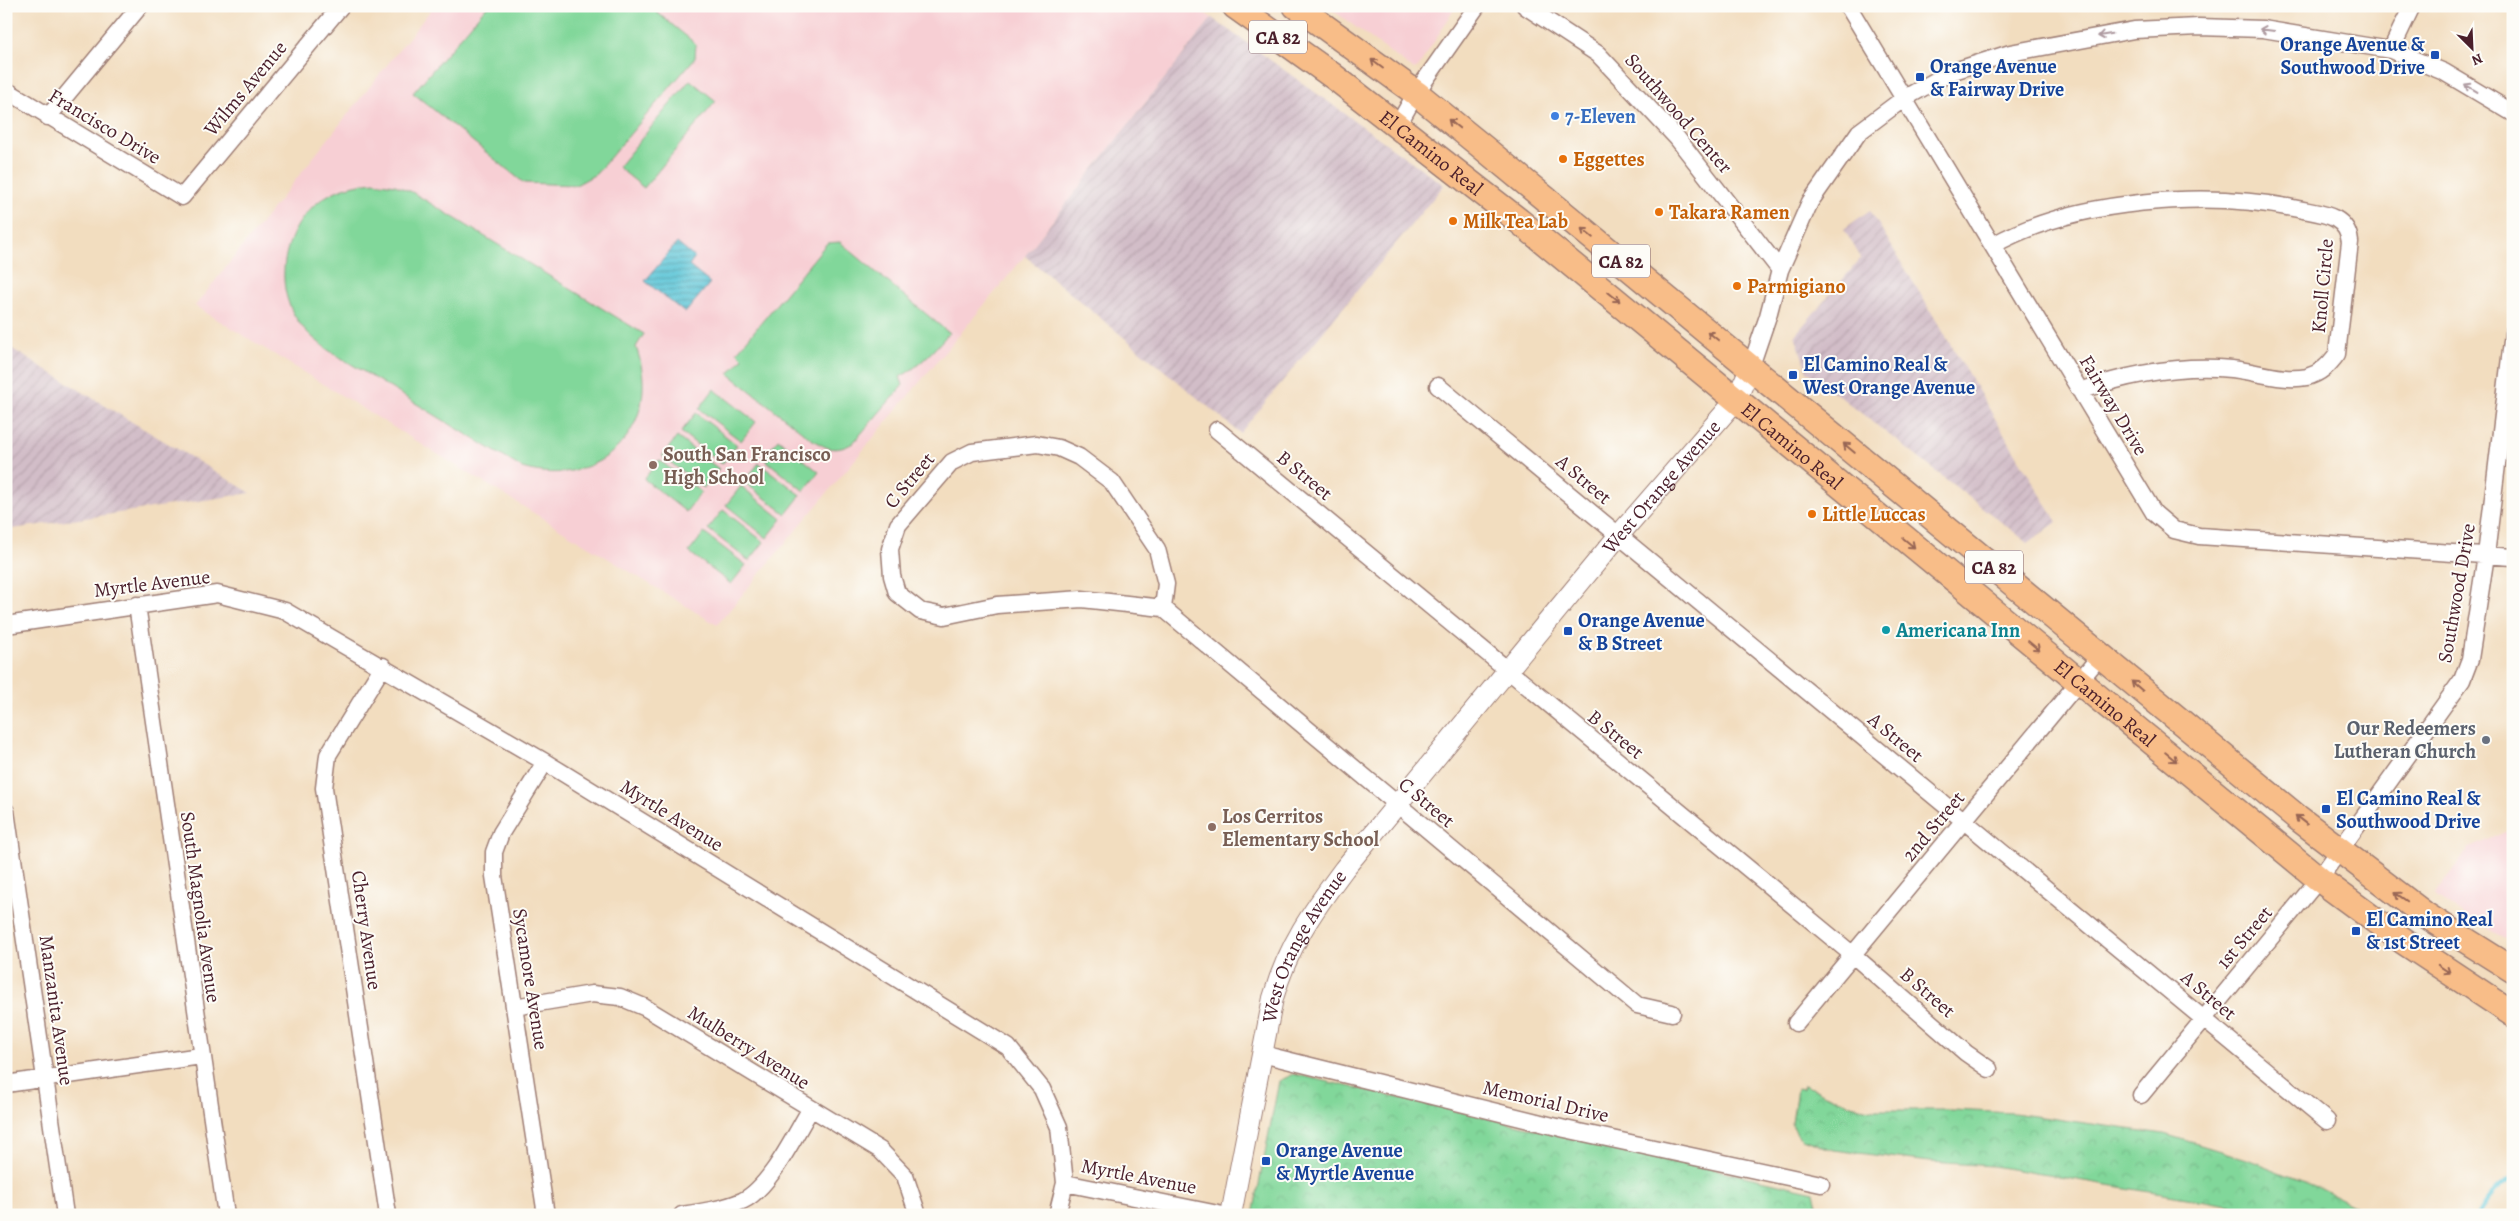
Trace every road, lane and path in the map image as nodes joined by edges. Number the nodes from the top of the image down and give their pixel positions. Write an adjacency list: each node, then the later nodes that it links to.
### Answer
1 (140, 6): 14 (street)
2 (341, 6): 16 (street, Wilms Avenue)
3 (1236, 6): 15 (main road, El Camino Real / CA 82)
4 (1296, 6): 11 (main road, El Camino Real / CA 82, one-way to 4)
5 (1476, 6): 11 (street)
6 (1525, 6): 18 (street, Southwood Center)
7 (1848, 6): 12 (street, Fairway Drive)
8 (2412, 6): 9 (street)
9 (2391, 50): 12 (street, West Orange Avenue, one-way to 12); 13 (street, West Orange Avenue, one-way to 9)
10 (6, 90): 14 (street, Francisco Drive)
11 (1416, 94): 15 (street); 20 (main road, El Camino Real / CA 82, one-way to 11)
12 (1903, 99): 17 (street, Fairway Drive); 18 (street, West Orange Avenue)
13 (2513, 114)
14 (48, 117): 16 (street, Francisco Drive)
15 (1398, 124): 23 (main road, El Camino Real / CA 82, one-way to 23)
16 (182, 197)
17 (1993, 245): 22 (street, Fairway Drive); 22 (street, Knoll Circle)
18 (1780, 270): 20 (street, West Orange Avenue)
19 (2513, 333): 26 (street, Southwood Drive)
20 (1751, 366): 23 (street, West Orange Avenue); 31 (main road, El Camino Real / CA 82, one-way to 20)
21 (1438, 386): 25 (street, A Street)
22 (2080, 391): 26 (street, Fairway Drive)
23 (1736, 400): 25 (street, West Orange Avenue); 34 (main road, El Camino Real / CA 82, one-way to 34)
24 (1217, 430): 33 (street, B Street)
25 (1619, 535): 33 (street, West Orange Avenue); 38 (street, A Street)
26 (2486, 555): 27 (street, Fairway Drive); 39 (street, Southwood Drive)
27 (2513, 557)
28 (137, 604): 30 (street, Myrtle Avenue); 32 (street, Myrtle Avenue); 49 (street, South Magnolia Avenue)
29 (1163, 608): 29 (street, C Street); 36 (street, C Street)
30 (6, 625)
31 (2101, 655): 34 (street, 2nd Street); 39 (main road, El Camino Real / CA 82, one-way to 31)
32 (383, 666): 35 (street, Myrtle Avenue); 60 (street, Cherry Avenue)
33 (1506, 671): 36 (street, West Orange Avenue); 41 (street, B Street)
34 (2079, 682): 38 (street, 2nd Street); 40 (main road, El Camino Real / CA 82, one-way to 40)
35 (545, 762): 43 (street, Sycamore Avenue); 56 (street, Myrtle Avenue)
36 (1398, 805): 44 (street, C Street); 48 (street, West Orange Avenue)
37 (6, 810): 51 (street, Manzanita Avenue)
38 (1964, 821): 41 (street, 2nd Street); 46 (street, A Street)
39 (2340, 850): 40 (street, 1st Street); 42 (main road, El Camino Real / CA 82, one-way to 39)
40 (2319, 879): 45 (main road, El Camino Real / CA 82, one-way to 45); 46 (street, 1st Street)
41 (1853, 955): 47 (street, 2nd Street); 50 (street, B Street)
42 (2513, 970)
43 (514, 1007): 54 (street, Mulberry Avenue); 61 (street, Sycamore Avenue)
44 (1672, 1014)
45 (2513, 1014)
46 (2204, 1019): 53 (street, 1st Street); 55 (street, A Street)
47 (1796, 1023)
48 (1262, 1054): 57 (street, Memorial Drive); 66 (street, West Orange Avenue)
49 (201, 1056): 51 (street); 59 (street, South Magnolia Avenue)
50 (1989, 1069)
51 (45, 1078): 52 (street); 58 (street, Manzanita Avenue)
52 (6, 1084)
53 (2141, 1095)
54 (810, 1110): 62 (street); 63 (street, Mulberry Avenue)
55 (2328, 1121)
56 (1065, 1183): 64 (street); 65 (street, Myrtle Avenue)
57 (1821, 1184)
58 (65, 1215)
59 (226, 1215)
60 (388, 1215)
61 (546, 1215)
62 (682, 1215)
63 (918, 1215)
64 (1057, 1215)
65 (1223, 1215)
66 (1230, 1215)

